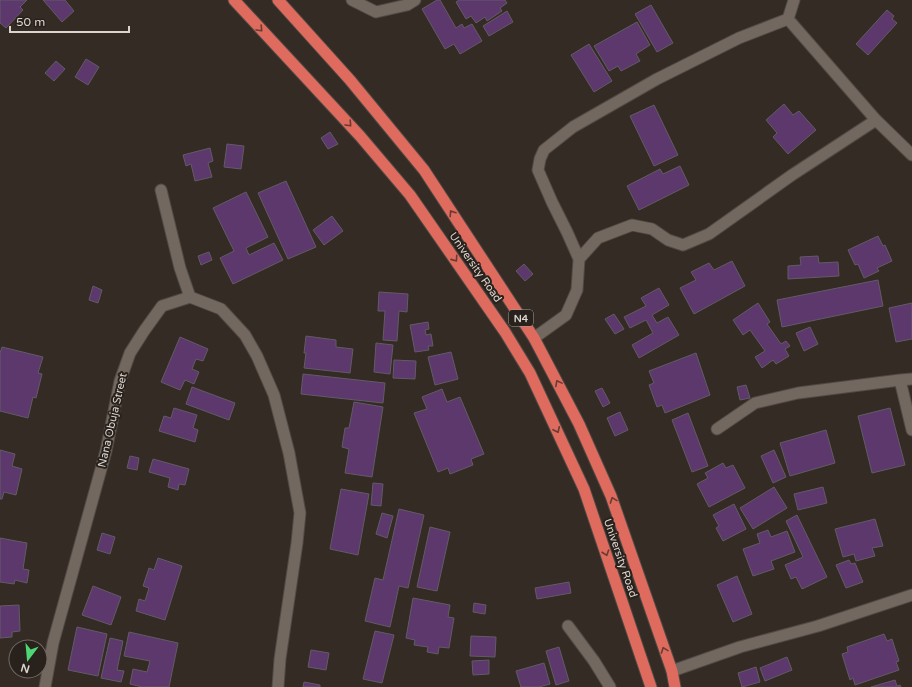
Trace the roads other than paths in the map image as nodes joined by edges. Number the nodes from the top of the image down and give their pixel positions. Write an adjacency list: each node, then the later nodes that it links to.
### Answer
1 (234, 0): 23 (highway, University Road / N4, one-way to 23)
2 (278, 0): 12 (highway, University Road / N4, one-way to 2)
3 (352, 0): 4 (street)
4 (415, 0)
5 (794, 0): 6 (street)
6 (788, 20): 7 (street); 10 (street)
7 (876, 120): 8 (street); 10 (street)
8 (912, 155)
9 (161, 190): 11 (street)
10 (579, 259): 12 (street)
11 (190, 297): 20 (street, Nana Obuja Street); 21 (street)
12 (534, 338): 19 (highway, University Road / N4, one-way to 12)
13 (912, 379): 14 (street)
14 (900, 380): 15 (street); 16 (street)
15 (717, 429)
16 (912, 430)
17 (912, 595): 19 (street)
18 (568, 626): 22 (street)
19 (672, 671): 24 (highway, University Road / N4)
20 (45, 687)
21 (278, 687)
22 (610, 687)
23 (651, 687)
24 (675, 687)

